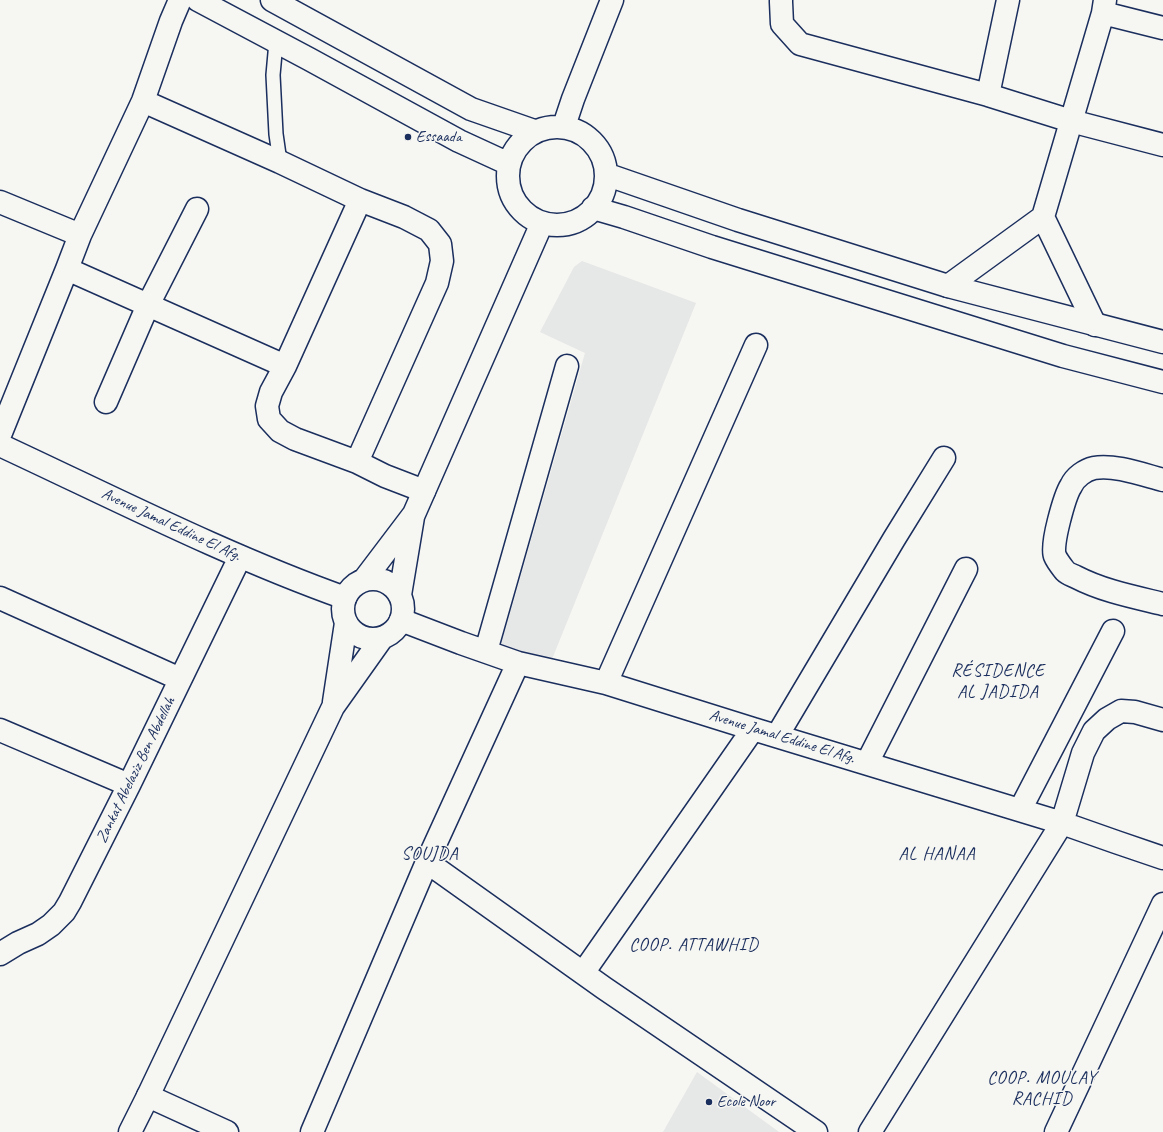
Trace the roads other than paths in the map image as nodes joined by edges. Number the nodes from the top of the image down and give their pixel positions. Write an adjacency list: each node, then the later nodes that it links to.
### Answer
1 (180, 0): 11 (street)
2 (198, 0): 9 (street)
3 (272, 0): 14 (street)
4 (612, 0): 13 (street)
5 (781, 0): 10 (street)
6 (1008, 0): 10 (street)
7 (1104, 6): 8 (street); 12 (street)
8 (1163, 28)
9 (276, 42): 16 (lane); 17 (street)
10 (988, 95): 12 (street)
11 (143, 101): 16 (street); 25 (street)
12 (1071, 121): 15 (street); 23 (street)
13 (564, 126): 14 (street); 18 (street)
14 (534, 131): 17 (street)
15 (1163, 145)
16 (280, 162): 19 (street)
17 (509, 164): 24 (street)
18 (608, 175): 21 (street); 27 (street)
19 (360, 200): 32 (street); 39 (street)
20 (0, 202): 25 (street)
21 (593, 208): 24 (street); 34 (street)
22 (197, 209): 28 (street)
23 (1043, 216): 27 (street); 29 (street)
24 (542, 223): 41 (street)
25 (80, 235): 26 (street)
26 (68, 269): 28 (street); 36 (street)
27 (948, 286): 29 (street)
28 (148, 305): 32 (street); 35 (street)
29 (1095, 325): 30 (street)
30 (1163, 342)
31 (756, 345): 57 (street)
32 (285, 366): 39 (street)
33 (567, 366): 54 (street)
34 (1163, 382)
35 (106, 402)
36 (0, 435)
37 (0, 445): 43 (street, Avenue Jamal Eddine El Afg.)
38 (944, 458): 62 (street)
39 (358, 462): 41 (street)
40 (1163, 480): 49 (street)
41 (424, 490): 42 (street)
42 (414, 514): 45 (street); 46 (street)
43 (240, 557): 48 (street, Avenue Jamal Eddine El Afg.); 56 (street, Zankat Abelaziz Ben Abdellah)
44 (966, 569): 63 (street)
45 (364, 580): 46 (street); 48 (street)
46 (400, 595): 50 (street)
47 (0, 598): 56 (street)
48 (344, 598): 51 (street)
49 (1163, 604)
50 (401, 620): 53 (street); 54 (street, Avenue Jamal Eddine El Afg.)
51 (346, 623): 53 (street); 58 (street)
52 (1113, 631): 65 (street)
53 (382, 638): 58 (street)
54 (486, 651): 55 (street, Avenue Jamal Eddine El Afg.)
55 (518, 662): 57 (street, Avenue Jamal Eddine El Afg.); 68 (street)
56 (180, 679): 64 (street, Zankat Abelaziz Ben Abdellah)
57 (606, 683): 60 (street, Avenue Jamal Eddine El Afg.)
58 (333, 707): 72 (street)
59 (1163, 720): 66 (street)
60 (753, 729): 62 (street, Avenue Jamal Eddine El Afg.); 71 (street)
61 (0, 730): 64 (street)
62 (777, 736): 63 (street, Avenue Jamal Eddine El Afg.)
63 (867, 763): 65 (street, Avenue Jamal Eddine El Afg.)
64 (129, 785): 70 (street, Zankat Abelaziz Ben Abdellah)
65 (1020, 810): 66 (street, Avenue Jamal Eddine El Afg.)
66 (1062, 823): 67 (street, Avenue Jamal Eddine El Afg.); 77 (street)
67 (1163, 858)
68 (427, 862): 71 (street); 75 (street)
69 (1163, 904): 78 (street)
70 (6, 943)
71 (583, 973): 76 (street)
72 (148, 1096): 73 (street); 74 (street)
73 (130, 1132)
74 (227, 1132)
75 (312, 1132)
76 (816, 1132)
77 (870, 1132)
78 (1056, 1132)

